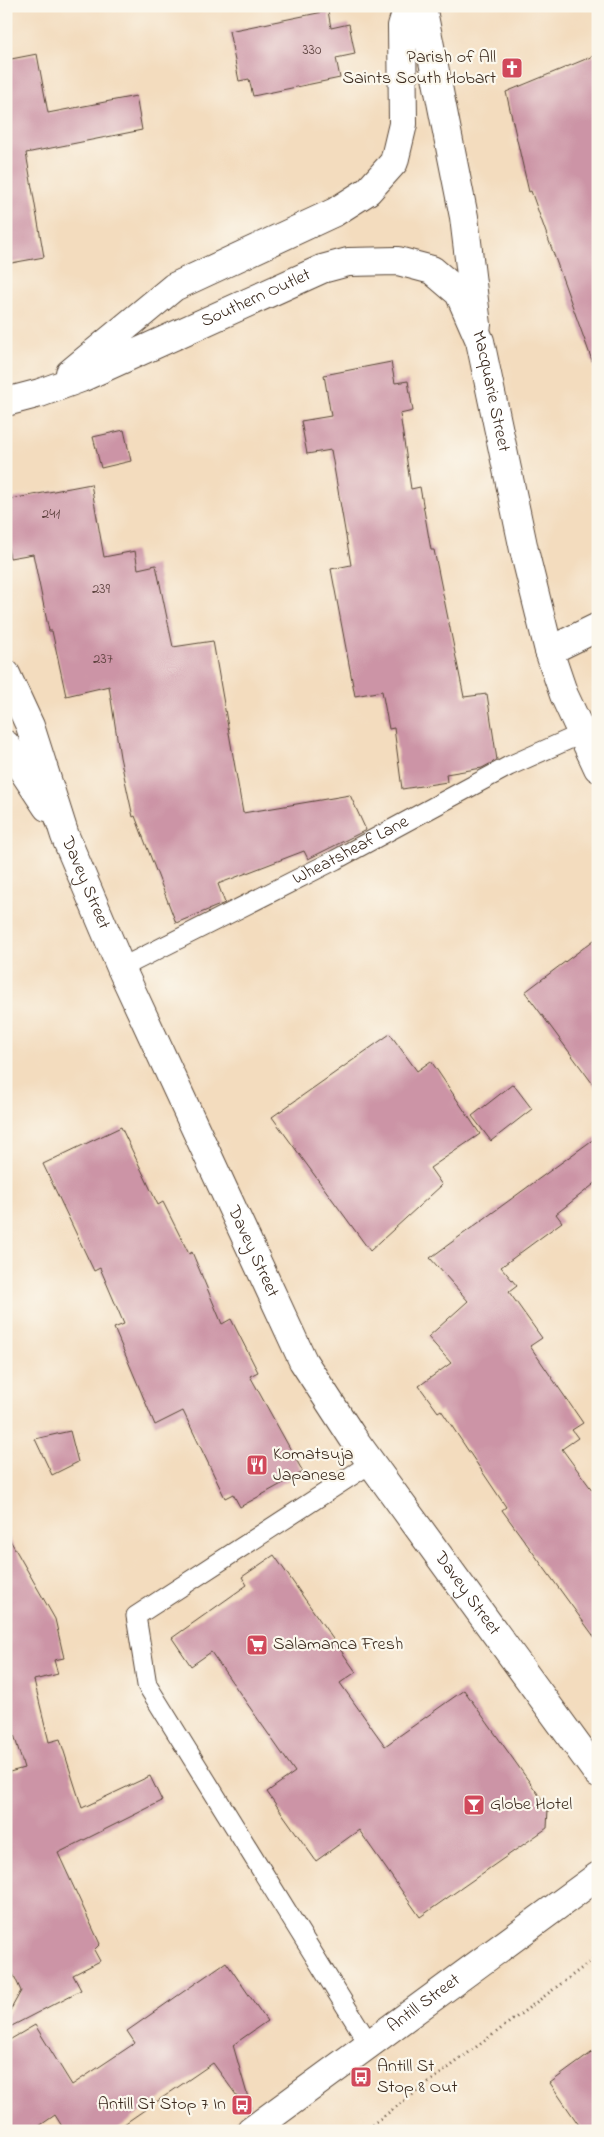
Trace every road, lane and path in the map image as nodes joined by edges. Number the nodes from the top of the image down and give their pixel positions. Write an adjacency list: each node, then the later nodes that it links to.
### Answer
1 (408, 6): 5 (main road)
2 (422, 6): 3 (main road, Macquarie Street)
3 (480, 341): 5 (main road, Southern Outlet); 9 (main road, Macquarie Street)
4 (6, 386): 5 (main road)
5 (40, 393): 6 (main road, Southern Outlet); 7 (main road)
6 (6, 402)
7 (6, 421)
8 (598, 627): 9 (main road)
9 (550, 651): 11 (main road, Macquarie Street)
10 (6, 674): 14 (main road, Davey Street)
11 (581, 734): 13 (main road, Macquarie Street); 15 (lane, Wheatsheaf Lane)
12 (6, 745): 14 (main road)
13 (598, 768)
14 (65, 836): 15 (main road, Davey Street)
15 (121, 968): 16 (main road, Davey Street)
16 (371, 1463): 17 (main road, Davey Street); 20 (lane)
17 (598, 1774)
18 (598, 1876): 20 (main road, Antill Street)
19 (598, 1956): 22 (path)
20 (369, 2044): 21 (main road, Antill Street)
21 (251, 2131)
22 (364, 2131)

